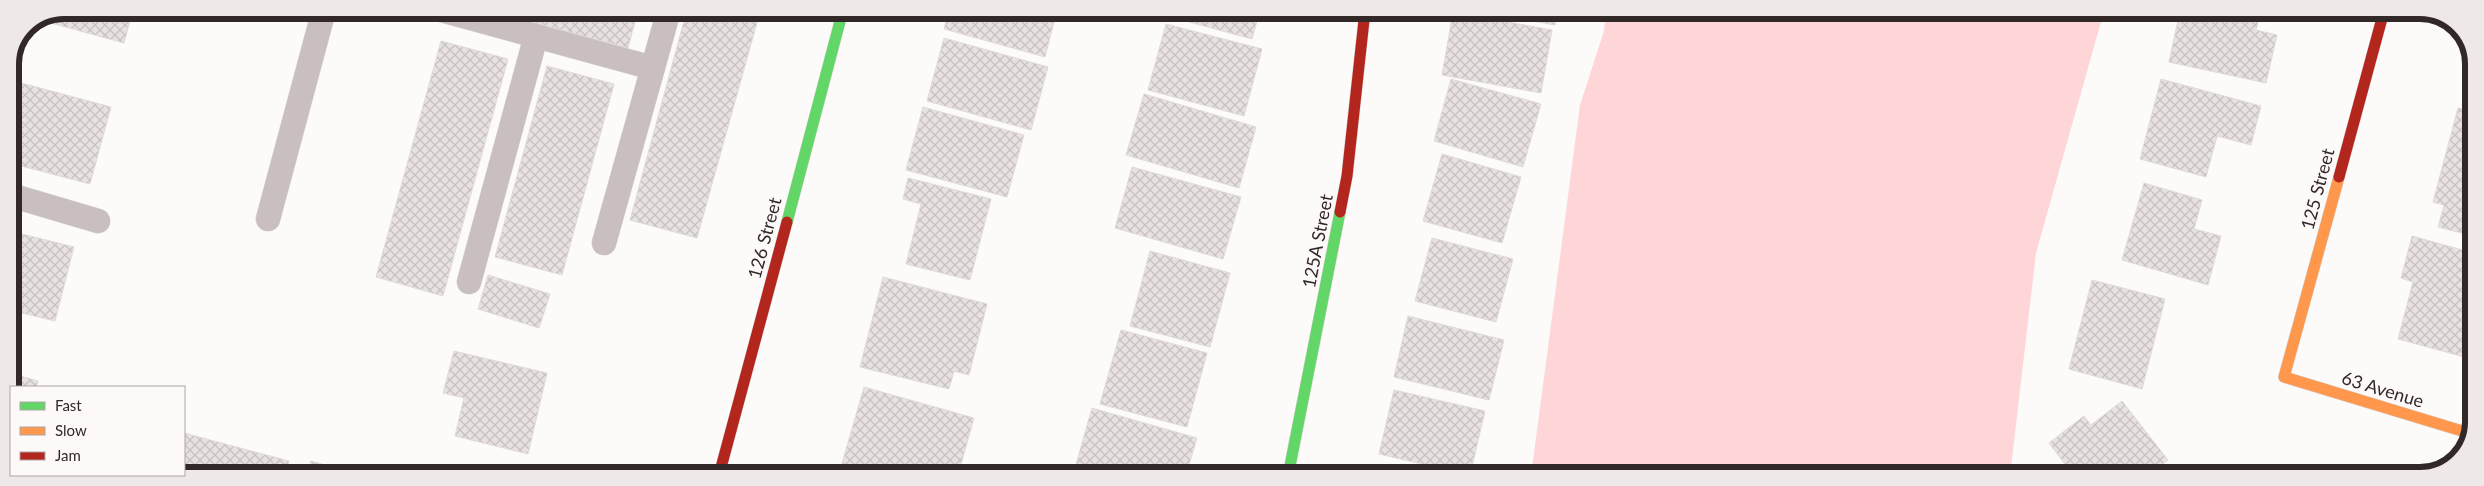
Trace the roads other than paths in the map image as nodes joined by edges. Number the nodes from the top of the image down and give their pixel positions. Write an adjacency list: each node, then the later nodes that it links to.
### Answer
1 (322, 19): 10 (lane)
2 (487, 19): 7 (lane)
3 (667, 19): 8 (lane)
4 (841, 19): 16 (street, 126 Street)
5 (1364, 19): 17 (street, 125A Street)
6 (2382, 19): 14 (street, 125 Street)
7 (536, 36): 8 (lane); 13 (lane)
8 (653, 68): 12 (lane)
9 (19, 198): 11 (lane)
10 (268, 219)
11 (98, 220)
12 (604, 243)
13 (470, 282)
14 (2284, 377): 15 (street, 63 Avenue)
15 (2464, 432)
16 (722, 467)
17 (1290, 467)

